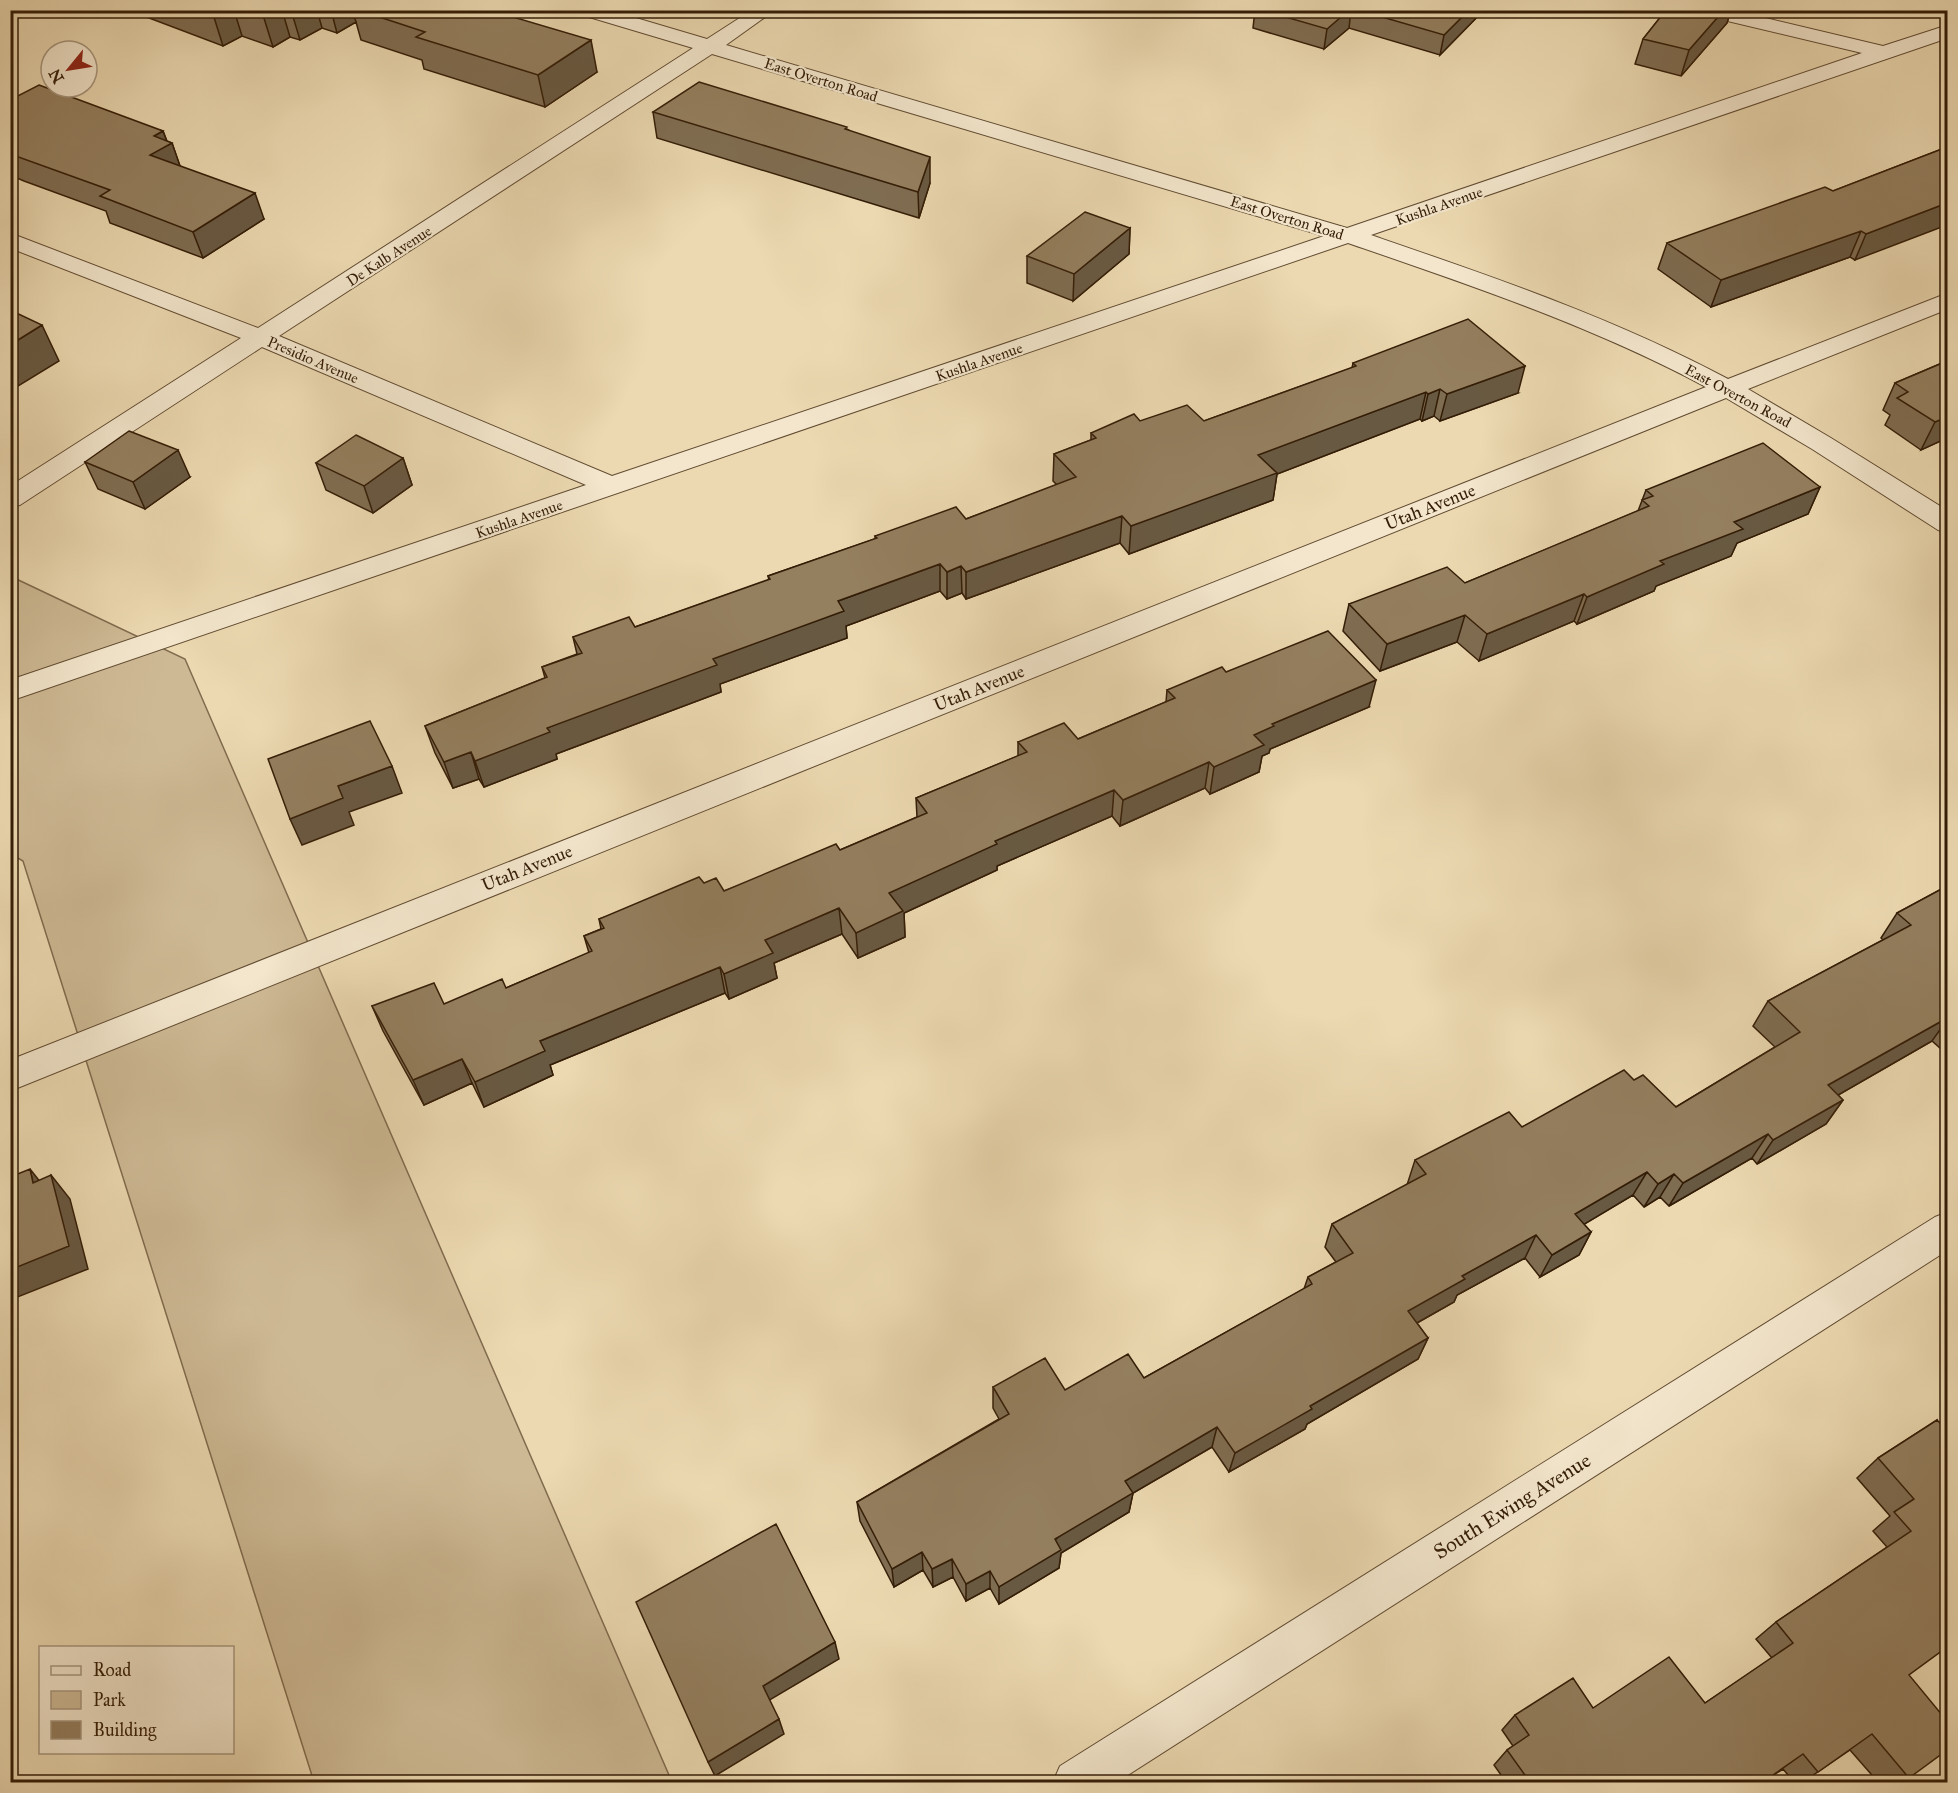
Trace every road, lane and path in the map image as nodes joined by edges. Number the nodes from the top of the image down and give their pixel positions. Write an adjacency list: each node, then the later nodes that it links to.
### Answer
1 (586, 10): 5 (street, East Overton Road)
2 (766, 10): 5 (street, De Kalb Avenue)
3 (1705, 10): 6 (street)
4 (1947, 31): 6 (street, Kushla Avenue)
5 (708, 46): 7 (street, East Overton Road); 10 (street, De Kalb Avenue)
6 (1886, 53): 7 (street, Kushla Avenue)
7 (1350, 236): 11 (street, East Overton Road); 12 (street, Kushla Avenue)
8 (10, 240): 10 (street, Presidio Avenue)
9 (1947, 300): 11 (street, Utah Avenue)
10 (262, 339): 12 (street, Presidio Avenue); 13 (street, De Kalb Avenue)
11 (1727, 388): 14 (street, East Overton Road); 16 (street, Utah Avenue)
12 (613, 487): 15 (street, Kushla Avenue)
13 (10, 499)
14 (1947, 524)
15 (10, 691)
16 (10, 1076)
17 (1947, 1229): 18 (street, South Ewing Avenue)
18 (1076, 1782)

